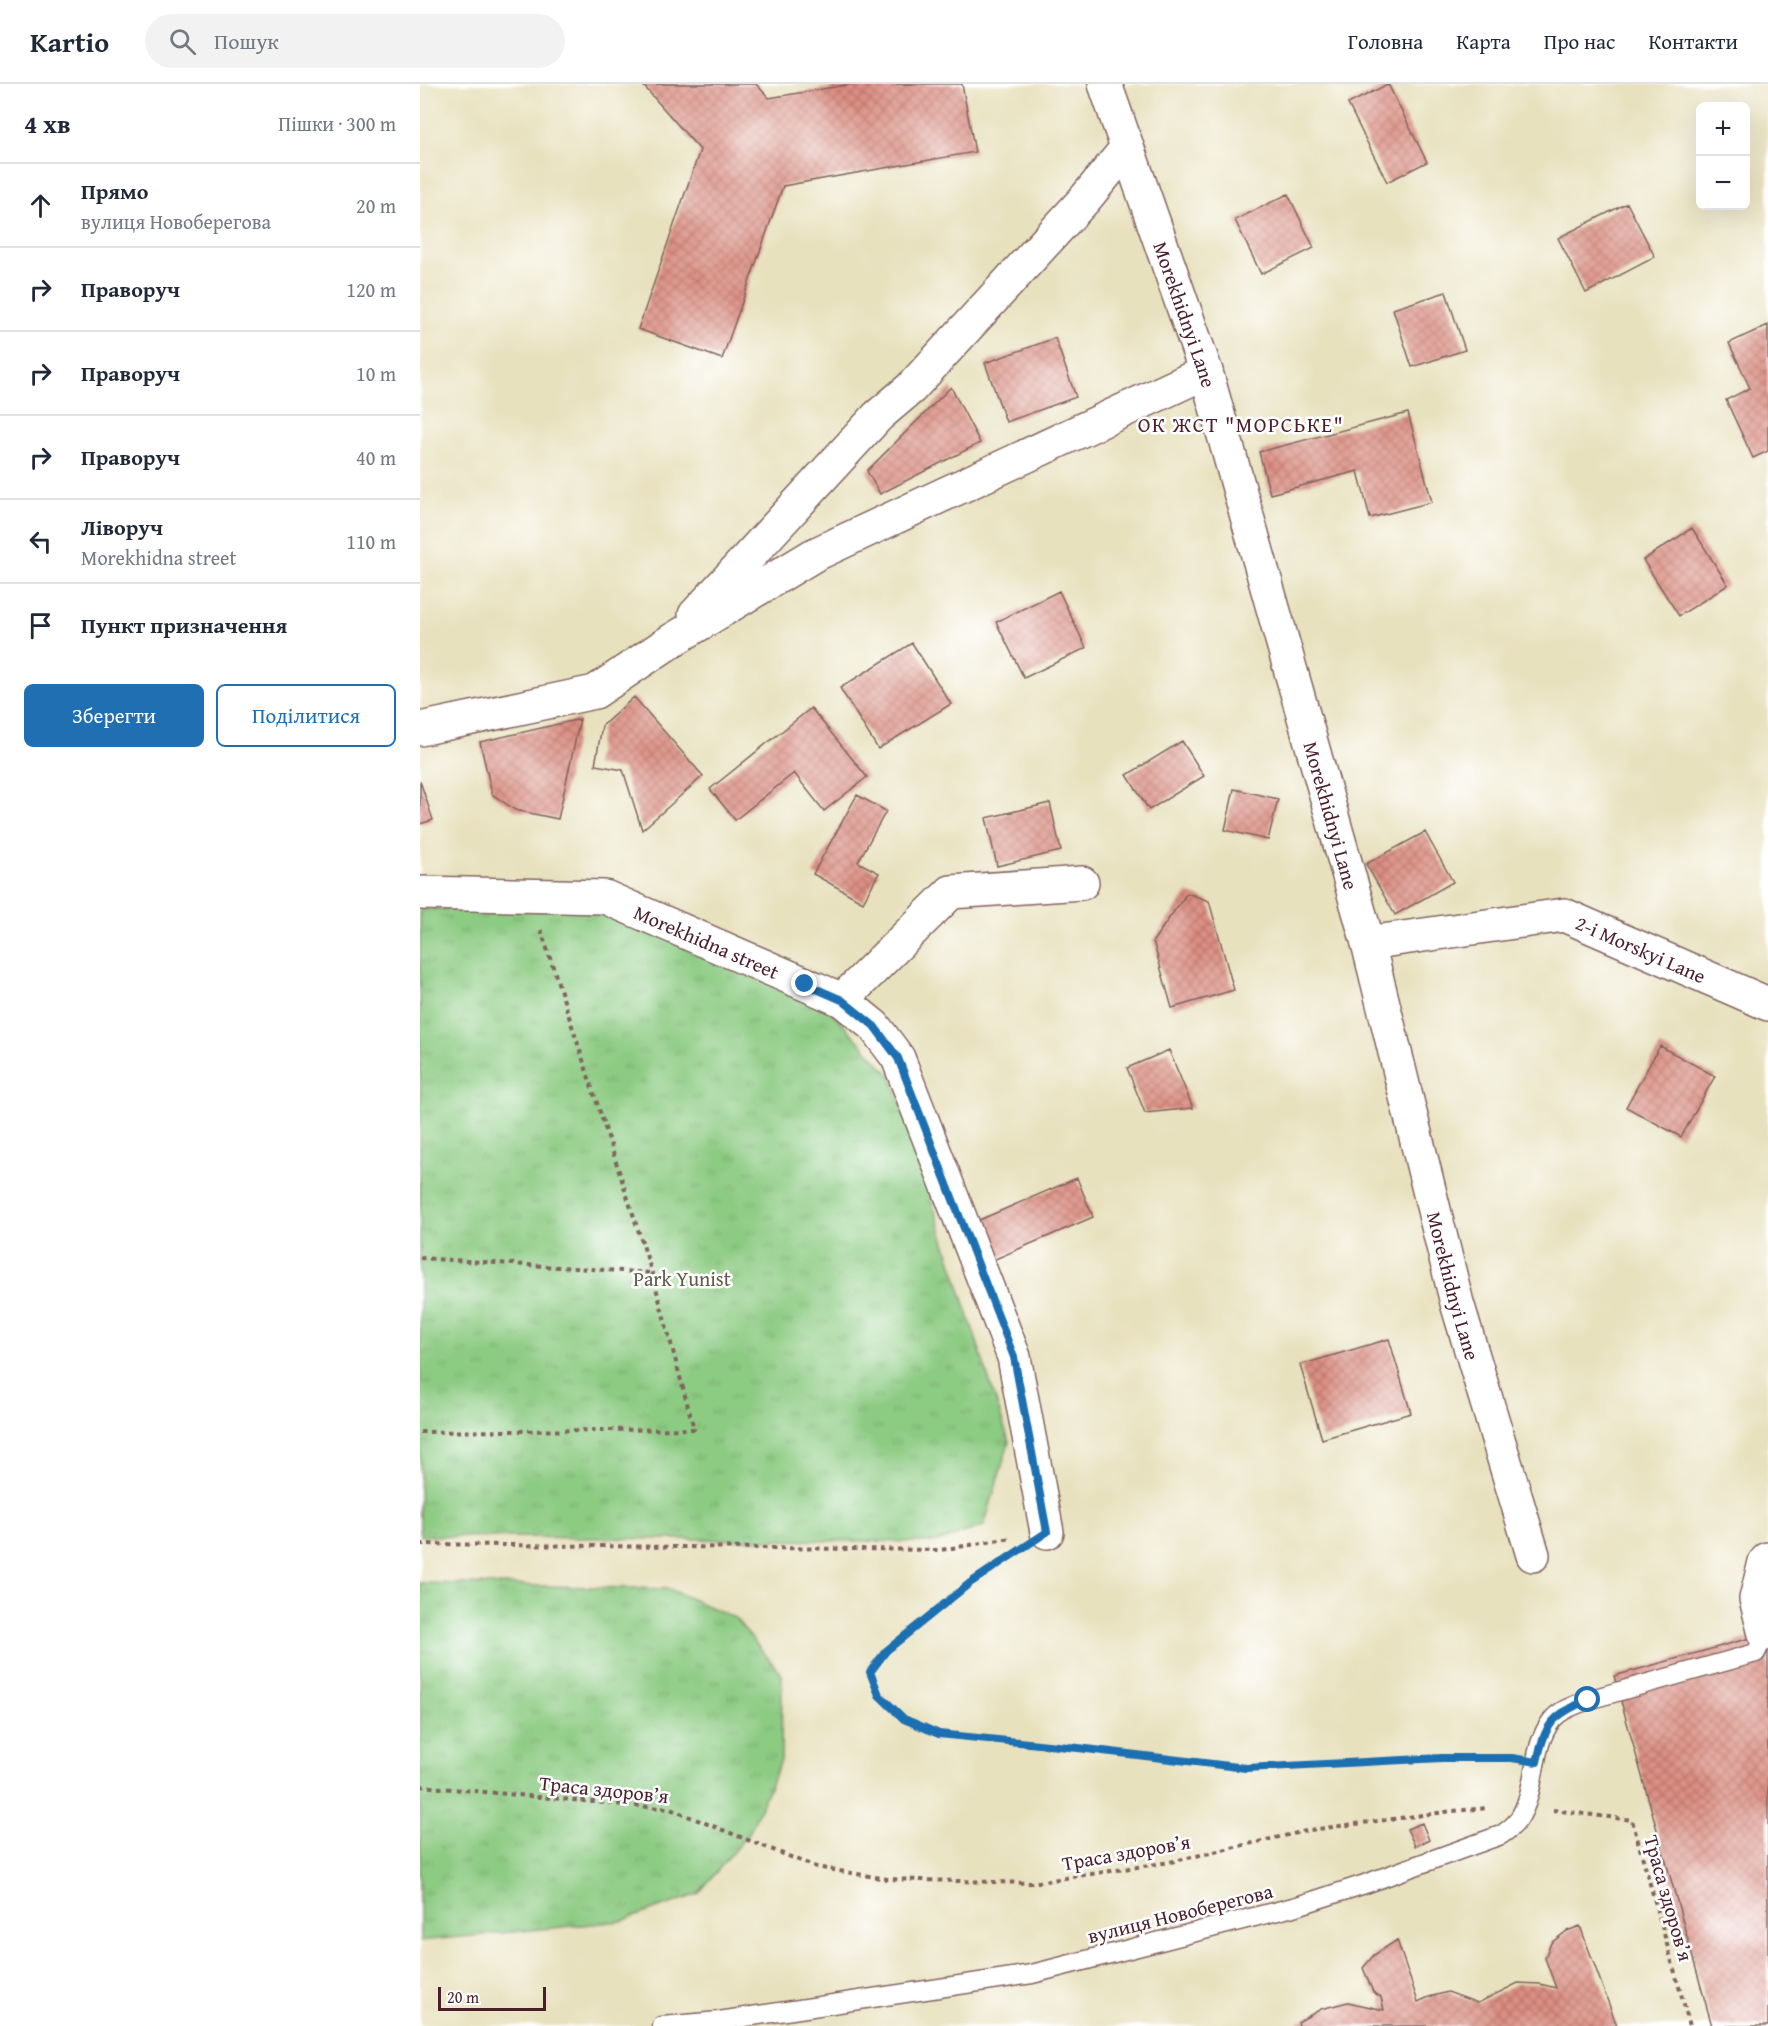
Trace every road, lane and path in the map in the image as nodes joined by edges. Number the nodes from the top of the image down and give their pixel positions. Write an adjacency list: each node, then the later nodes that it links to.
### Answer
1 (1105, 84): 2 (street, Morekhidnyi Lane)
2 (1127, 148): 3 (street, Morekhidnyi Lane); 4 (street)
3 (1206, 372): 4 (street); 9 (street, Morekhidnyi Lane)
4 (671, 641): 5 (street)
5 (420, 729)
6 (1082, 883): 10 (street)
7 (420, 893): 8 (street, Morekhidna street)
8 (530, 895): 10 (street, Morekhidna street); 13 (path)
9 (1368, 943): 11 (street, 2-i Morskyi Lane); 17 (street, Morekhidnyi Lane)
10 (842, 1000): 15 (street, Morekhidna street)
11 (1768, 1004)
12 (420, 1258): 13 (path)
13 (652, 1273): 14 (path)
14 (420, 1432)
15 (1047, 1532): 16 (path); 20 (path)
16 (420, 1544)
17 (1533, 1555)
18 (1768, 1558): 19 (street)
19 (1765, 1634): 20 (lane, вулиця Новоберегова)
20 (1537, 1762): 22 (lane, вулиця Новоберегова)
21 (420, 1786): 22 (path, Траса здоров’я)
22 (1526, 1806): 23 (lane, вулиця Новоберегова); 24 (path, Траса здоров’я)
23 (662, 2026)
24 (1690, 2026)

